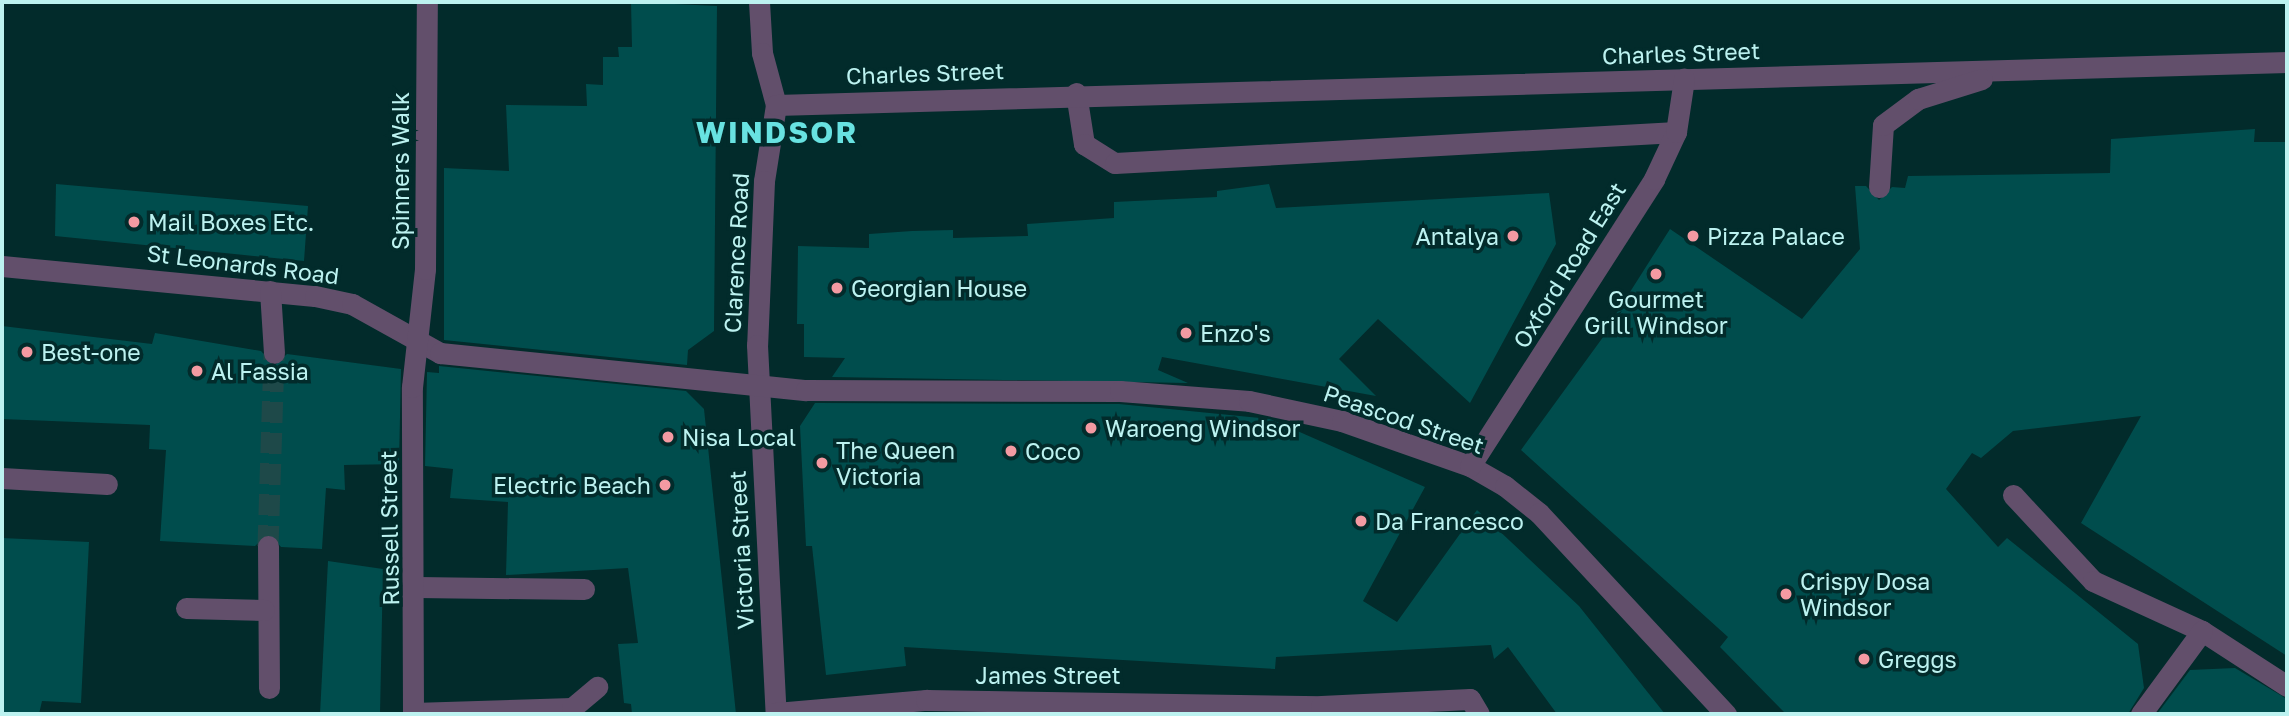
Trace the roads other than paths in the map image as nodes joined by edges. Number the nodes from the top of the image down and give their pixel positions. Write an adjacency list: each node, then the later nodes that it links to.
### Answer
1 (427, 2): 12 (street, Spinners Walk)
2 (759, 2): 7 (street, Clarence Road)
3 (2287, 62): 4 (street, Charles Street)
4 (2004, 72): 5 (street, Charles Street); 9 (street)
5 (1684, 79): 6 (street, Charles Street); 8 (street, Oxford Road East)
6 (1076, 93): 7 (street, Charles Street); 8 (street)
7 (776, 105): 14 (street, Clarence Road)
8 (1676, 132): 15 (street, Oxford Road East)
9 (1879, 187)
10 (2, 266): 11 (street, St Leonards Road)
11 (270, 290): 12 (street, St Leonards Road); 13 (street)
12 (419, 341): 14 (street, St Leonards Road); 20 (street, Russell Street)
13 (274, 353)
14 (758, 383): 15 (street, Peascod Street); 29 (street, Victoria Street)
15 (1470, 466): 32 (street, Peascod Street)
16 (2, 478): 17 (street)
17 (107, 484)
18 (2013, 495): 24 (street)
19 (268, 546): 23 (street)
20 (417, 587): 21 (street); 30 (street, Russell Street)
21 (584, 589)
22 (186, 608): 23 (street)
23 (264, 610): 27 (street)
24 (2202, 631): 25 (street); 33 (street)
25 (2287, 686)
26 (597, 687): 30 (street)
27 (269, 688)
28 (1394, 708): 29 (street, James Street); 31 (street, James Street)
29 (776, 713)
30 (413, 714)
31 (1479, 714)
32 (1726, 714)
33 (2141, 714)

